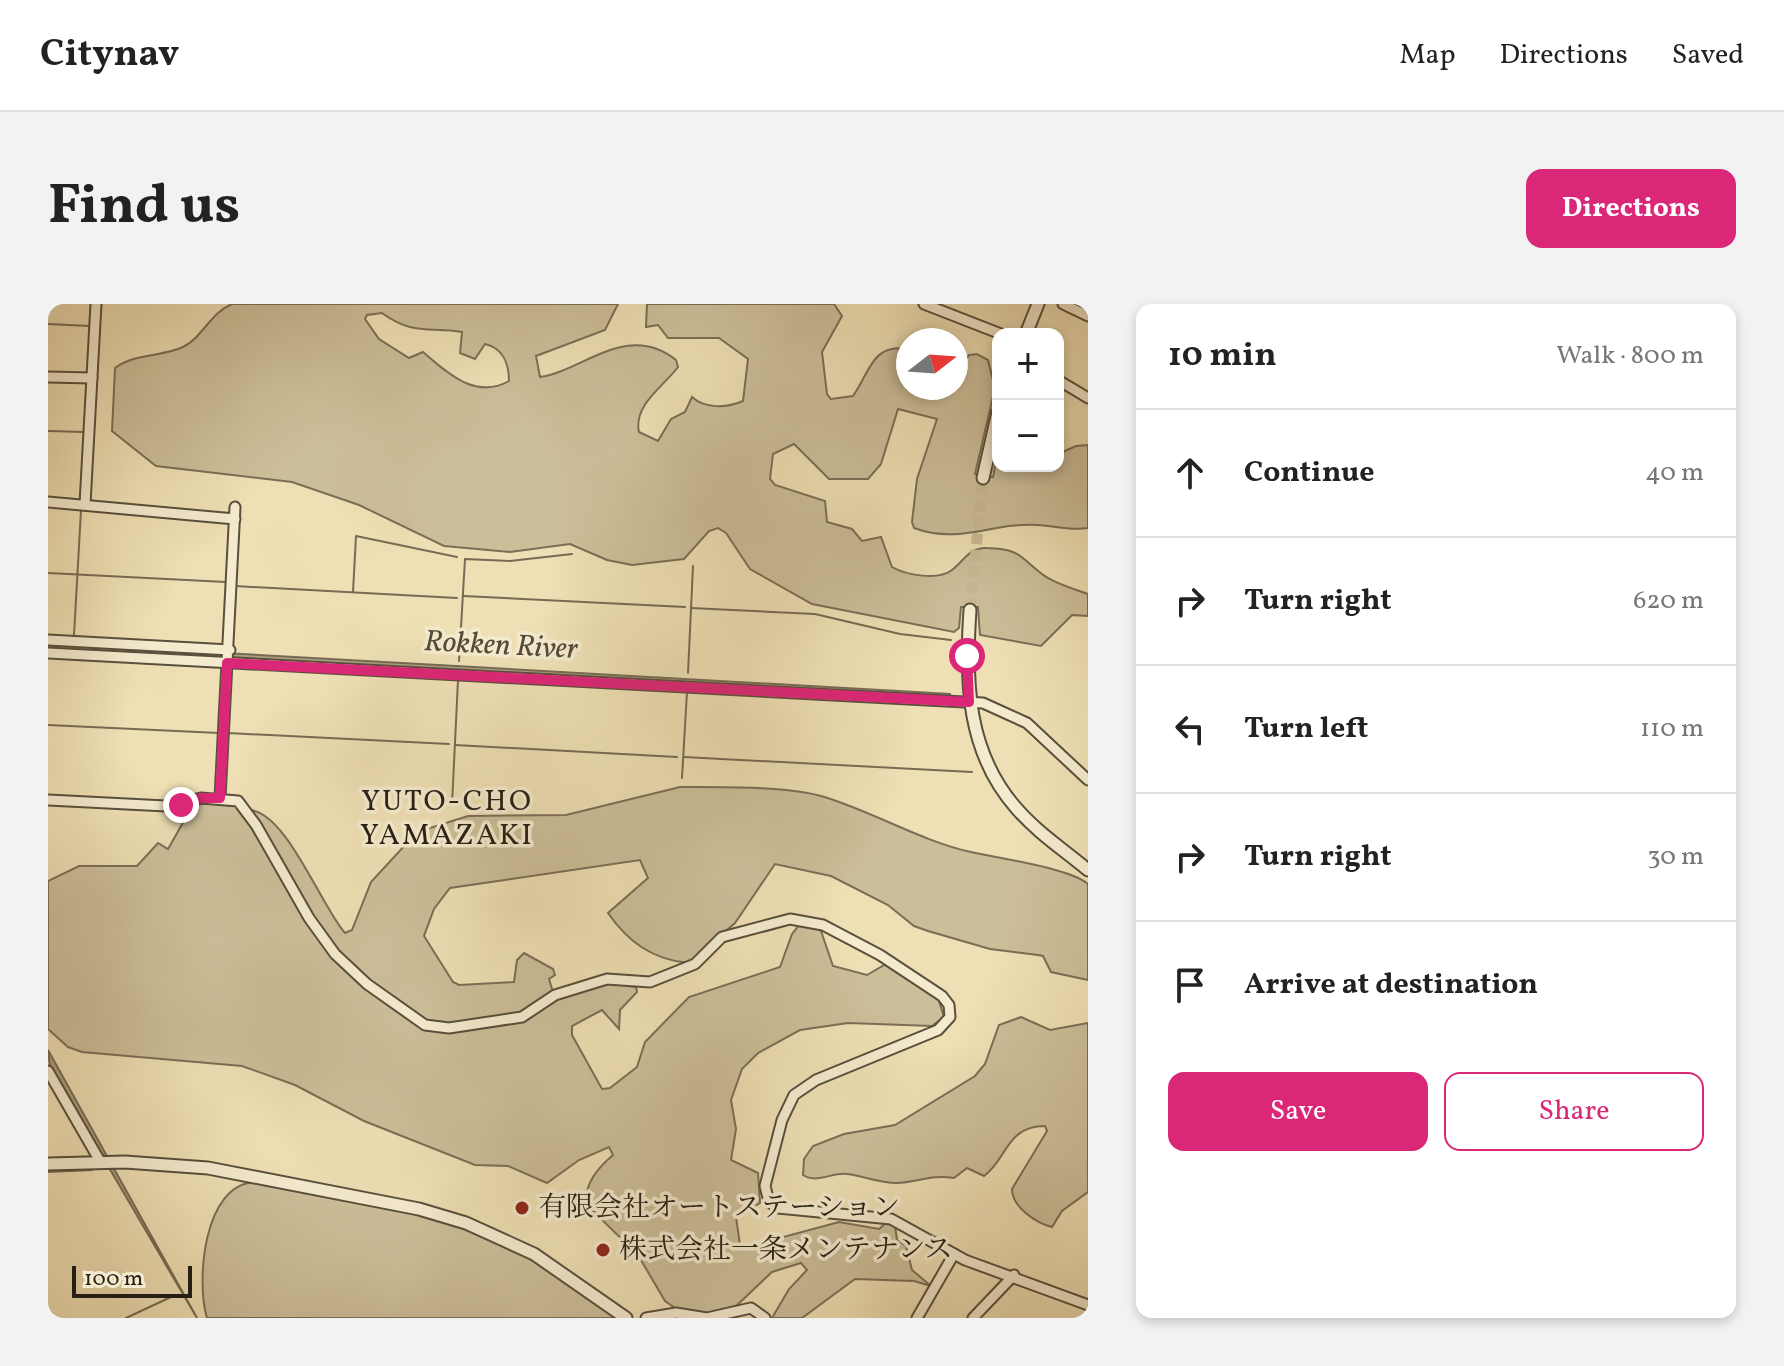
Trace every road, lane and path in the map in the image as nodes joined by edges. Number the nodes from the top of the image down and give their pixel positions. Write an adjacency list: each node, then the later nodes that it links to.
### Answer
1 (96, 304): 9 (street)
2 (924, 304): 7 (street)
3 (1038, 304): 6 (street)
4 (1063, 304): 5 (street)
5 (1088, 316)
6 (1028, 328)
7 (992, 330)
8 (48, 377): 9 (street)
9 (92, 378): 15 (street)
10 (1064, 384): 11 (street)
11 (1088, 398)
12 (992, 438): 13 (street)
13 (983, 478)
14 (48, 502): 15 (street)
15 (85, 504): 17 (street)
16 (235, 507): 17 (street)
17 (235, 519): 21 (street)
18 (970, 610): 22 (street)
19 (48, 640): 21 (street)
20 (48, 653): 21 (street)
21 (227, 655): 22 (street); 24 (street)
22 (969, 702): 23 (street); 26 (street)
23 (1088, 780)
24 (220, 798): 25 (street); 30 (street)
25 (48, 800)
26 (1088, 870)
27 (48, 1071): 28 (street)
28 (106, 1163): 29 (street); 33 (street)
29 (48, 1164)
30 (954, 1254): 31 (street); 36 (street)
31 (1014, 1275): 32 (street); 37 (street)
32 (1088, 1305)
33 (626, 1318)
34 (646, 1318): 35 (street)
35 (765, 1318)
36 (917, 1318)
37 (973, 1318)

